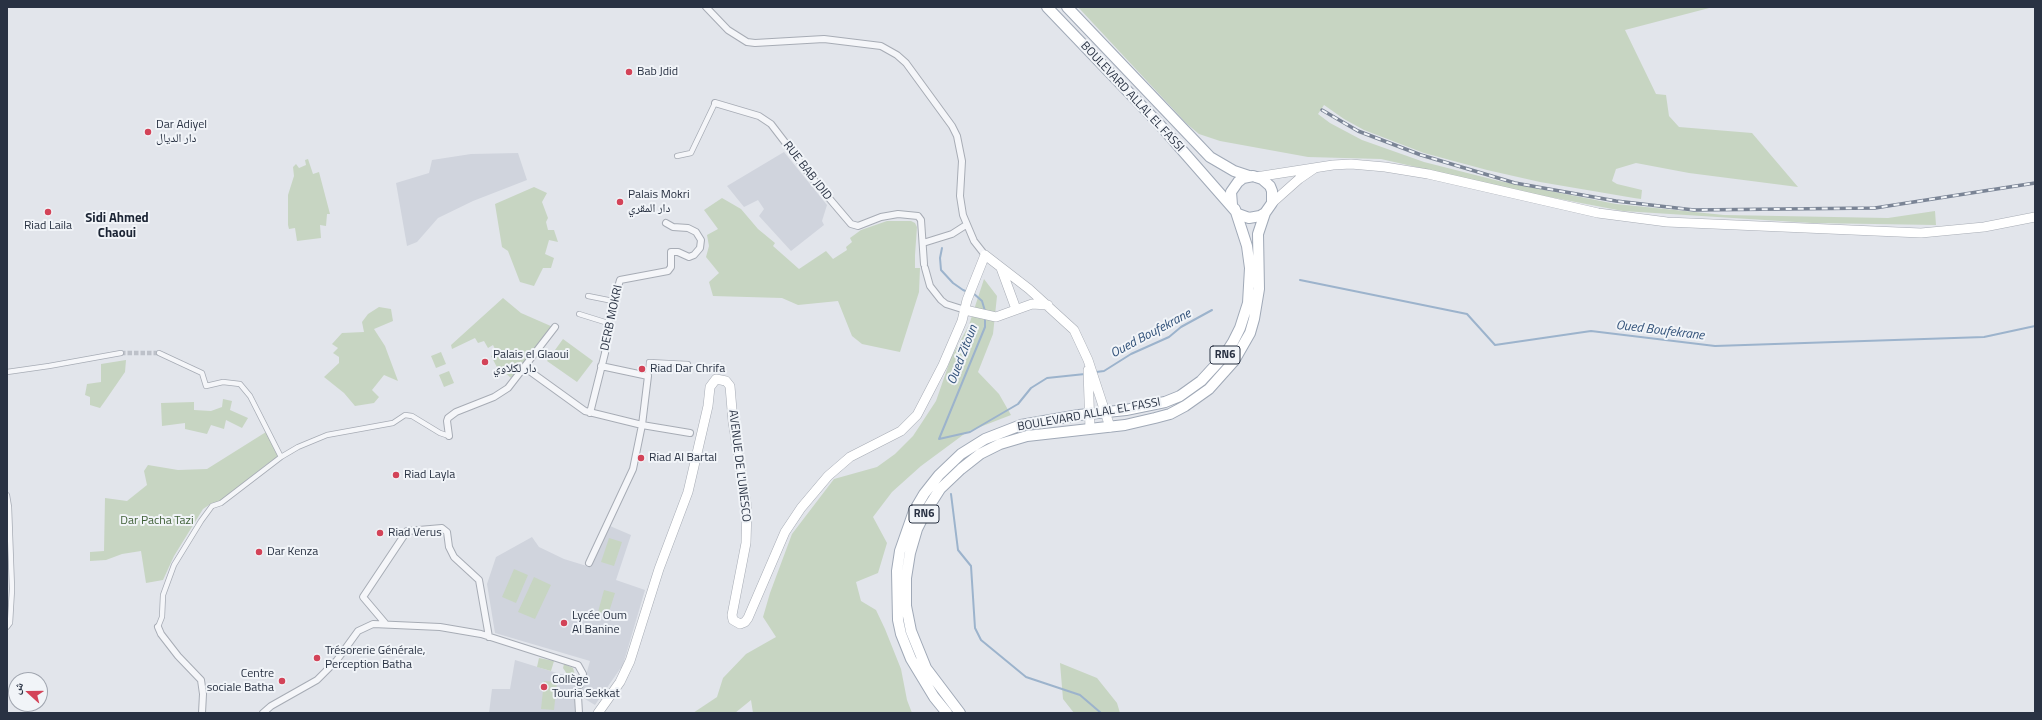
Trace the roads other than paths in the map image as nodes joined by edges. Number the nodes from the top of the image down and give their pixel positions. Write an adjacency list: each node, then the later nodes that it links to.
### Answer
1 (706, 7): 13 (street)
2 (1047, 7): 9 (main road, BOULEVARD ALLAL EL FASSI / RN6)
3 (1067, 7): 7 (main road, BOULEVARD ALLAL EL FASSI)
4 (715, 104): 5 (street, RUE BAB JDID); 14 (street, RUE BAB JDID)
5 (677, 156)
6 (1318, 166): 7 (main road); 8 (main road); 11 (main road)
7 (1253, 176): 8 (main road); 9 (main road, RN6)
8 (1272, 203): 10 (main road, RN6)
9 (1233, 207): 10 (main road, RN6); 33 (main road, BOULEVARD ALLAL EL FASSI / RN6)
10 (1265, 213): 37 (main road, BOULEVARD ALLAL EL FASSI / RN6)
11 (2035, 217)
12 (666, 223): 18 (street, DERB MOKRI)
13 (966, 225): 14 (street); 15 (street)
14 (923, 243): 21 (street, RUE BAB JDID)
15 (984, 255): 16 (main road); 21 (main road, AVENUE DE L'UNESCO)
16 (1001, 268): 19 (main road); 20 (main road)
17 (588, 296): 18 (street)
18 (613, 301): 23 (street, DERB MOKRI)
19 (1048, 305): 20 (main road, RUE BAB JDID); 27 (main road)
20 (1016, 309): 21 (main road, RUE BAB JDID)
21 (965, 310): 39 (main road, AVENUE DE L'UNESCO)
22 (580, 314): 23 (street)
23 (608, 322): 29 (street, DERB MOKRI)
24 (555, 327): 30 (street)
25 (121, 353): 31 (street)
26 (159, 354): 41 (street)
27 (1088, 360): 33 (main road); 35 (main road)
28 (688, 364): 32 (street)
29 (601, 366): 32 (street); 34 (street, DERB MOKRI)
30 (524, 367): 34 (street); 40 (street)
31 (7, 372)
32 (648, 376): 36 (street)
33 (1106, 412): 35 (main road, BOULEVARD ALLAL EL FASSI / RN6); 37 (main road)
34 (590, 413): 36 (street)
35 (1090, 414): 38 (main road); 47 (main road, BOULEVARD ALLAL EL FASSI / RN6)
36 (642, 425): 39 (street); 43 (street)
37 (1110, 427): 38 (main road, BOULEVARD ALLAL EL FASSI / RN6)
38 (1090, 429): 47 (main road, BOULEVARD ALLAL EL FASSI / RN6)
39 (695, 434): 54 (main road, AVENUE DE L'UNESCO)
40 (449, 436): 41 (street)
41 (281, 457): 45 (street)
42 (7, 495): 46 (street)
43 (589, 563)
44 (385, 623): 48 (street); 48 (street); 52 (street)
45 (158, 626): 51 (street)
46 (7, 627)
47 (906, 633): 55 (main road, BOULEVARD ALLAL EL FASSI / RN6); 56 (main road, BOULEVARD ALLAL EL FASSI / RN6)
48 (489, 637): 49 (street)
49 (580, 685)
50 (578, 696): 53 (street)
51 (202, 713)
52 (263, 713)
53 (579, 713)
54 (598, 713)
55 (947, 713)
56 (960, 713)

